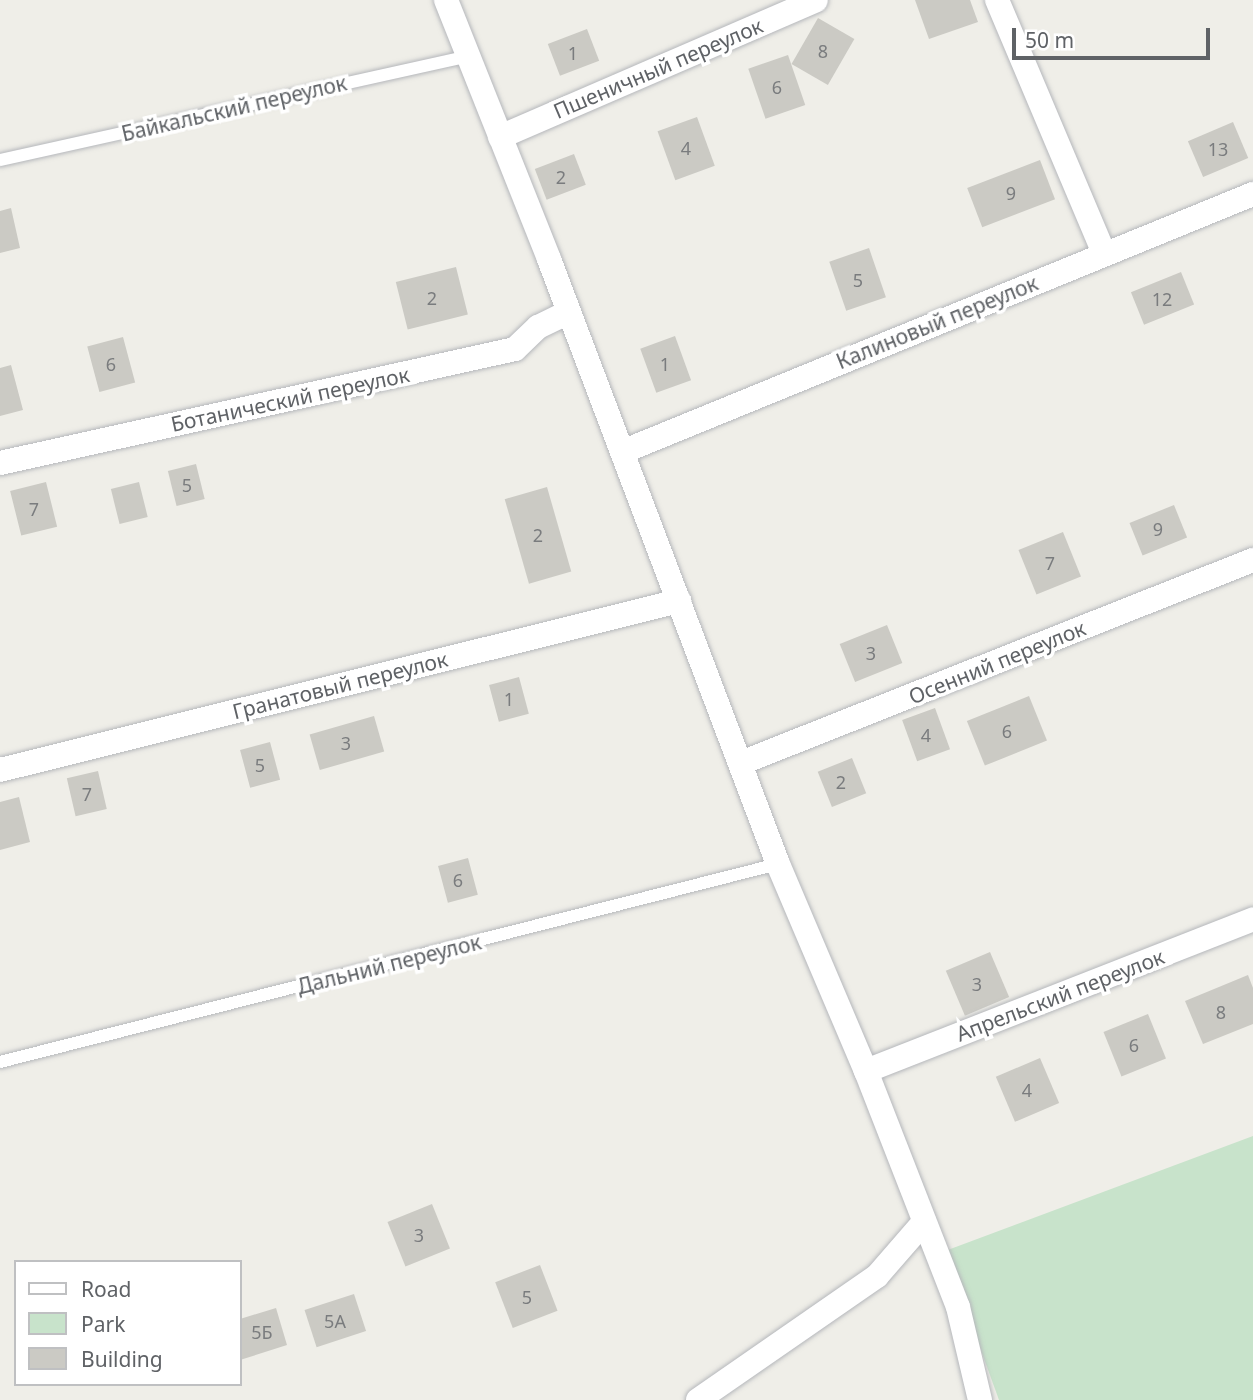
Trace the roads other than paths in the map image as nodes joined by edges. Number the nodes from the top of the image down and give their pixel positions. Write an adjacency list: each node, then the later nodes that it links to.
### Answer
1 (446, 0): 4 (street)
2 (816, 0): 5 (street, Пшеничный переулок)
3 (997, 0): 8 (street)
4 (469, 56): 5 (street); 6 (lane, Байкальский переулок)
5 (500, 137): 9 (street)
6 (0, 160)
7 (1253, 194): 8 (street, Калиновый переулок)
8 (1104, 253): 10 (street, Калиновый переулок)
9 (569, 312): 10 (street); 11 (street, Ботанический переулок)
10 (622, 452): 13 (street)
11 (0, 463)
12 (1253, 560): 14 (street, Осенний переулок)
13 (679, 601): 14 (street); 15 (street, Гранатовый переулок)
14 (741, 764): 16 (street)
15 (0, 770)
16 (778, 864): 18 (lane, Дальний переулок); 19 (street)
17 (1253, 919): 19 (street, Апрельский переулок)
18 (0, 1062)
19 (866, 1071): 20 (street)
20 (924, 1222): 21 (street); 22 (street)
21 (698, 1400)
22 (980, 1400)

